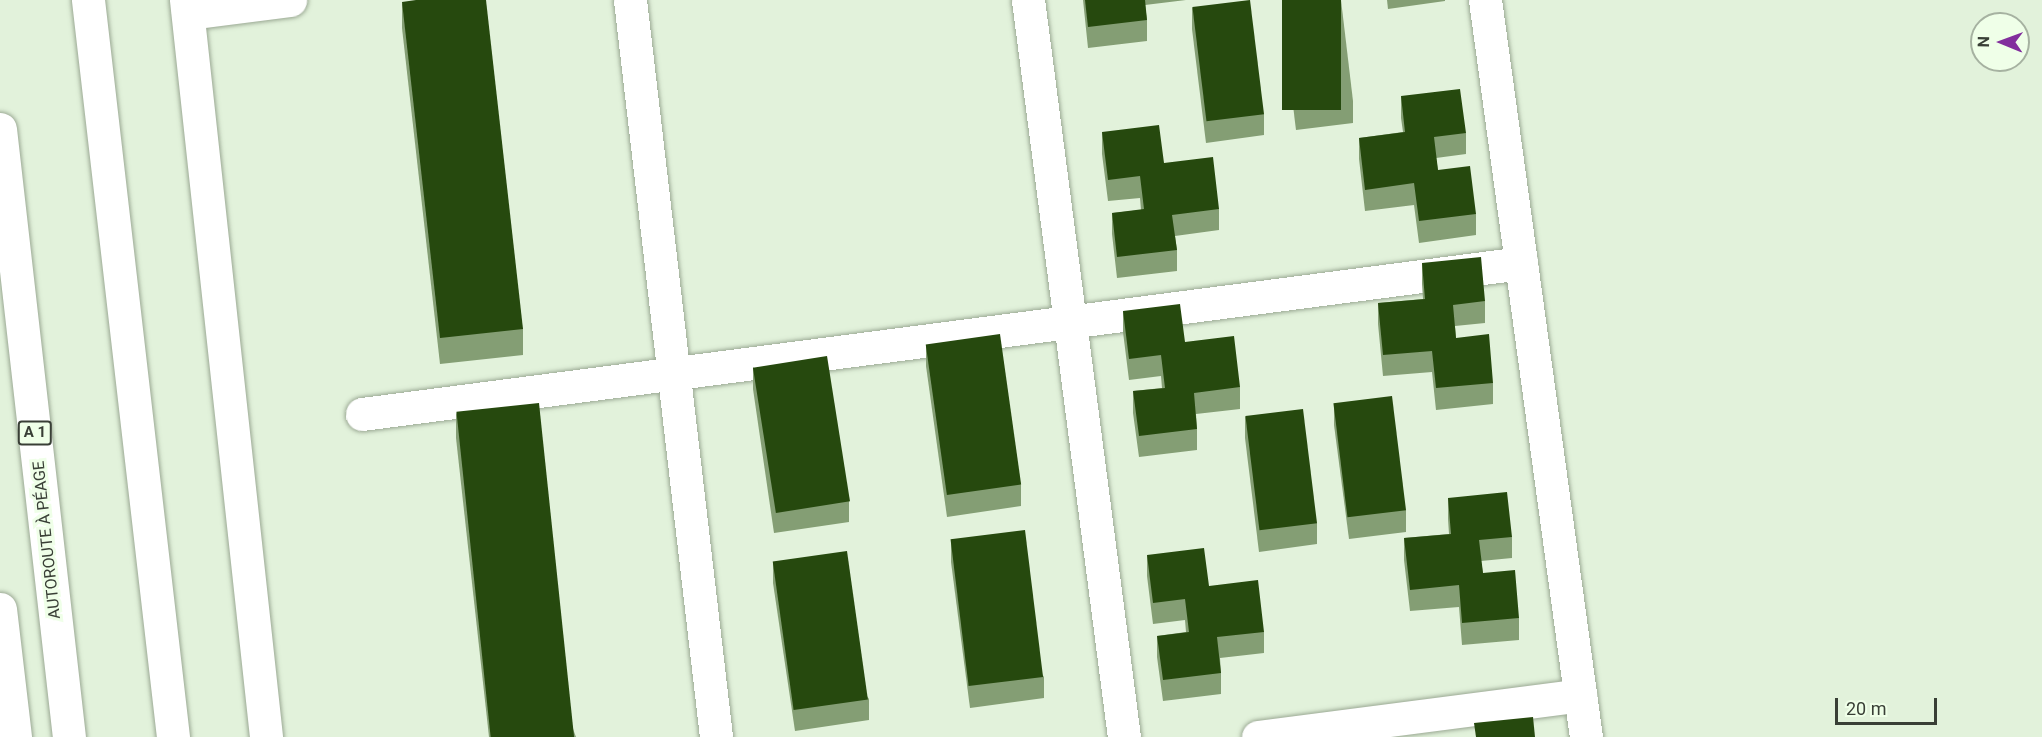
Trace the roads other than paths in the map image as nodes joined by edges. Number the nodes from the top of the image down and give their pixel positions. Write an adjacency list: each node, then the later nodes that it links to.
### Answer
1 (88, 0): 16 (main road)
2 (290, 0): 6 (main road)
3 (630, 0): 10 (main road)
4 (1028, 0): 9 (main road)
5 (1485, 0): 8 (main road)
6 (187, 6): 17 (main road)
7 (0, 129): 15 (main road, AUTOROUTE À PÉAGE / A 1)
8 (1521, 263): 9 (main road); 13 (main road)
9 (1070, 322): 10 (main road); 19 (main road)
10 (673, 373): 11 (main road); 18 (main road)
11 (362, 414)
12 (0, 609): 14 (main road)
13 (1580, 695): 20 (main road); 21 (main road)
14 (15, 737)
15 (69, 737)
16 (173, 737)
17 (266, 737)
18 (716, 737)
19 (1124, 737)
20 (1258, 737)
21 (1586, 737)

